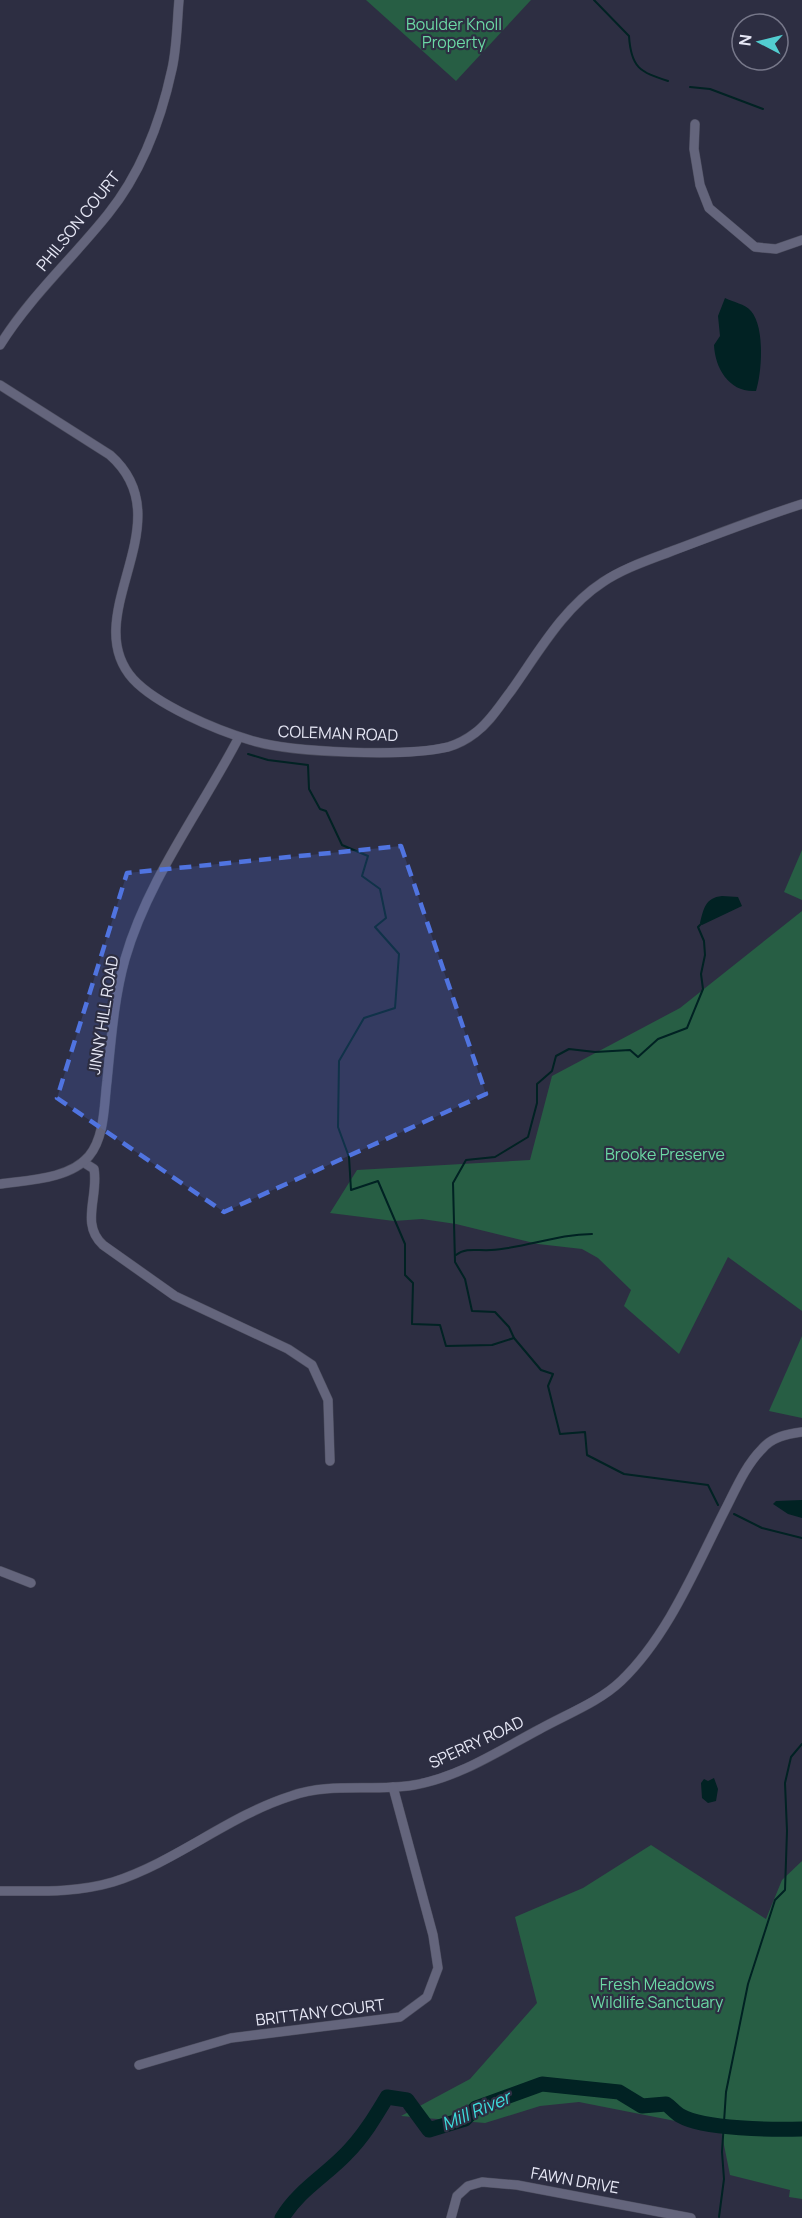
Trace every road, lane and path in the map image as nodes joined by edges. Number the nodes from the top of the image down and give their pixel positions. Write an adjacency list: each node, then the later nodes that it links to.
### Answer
1 (179, 0): 4 (street, PHILSON COURT)
2 (695, 124): 3 (street)
3 (802, 240)
4 (0, 345)
5 (0, 385): 7 (street, COLEMAN ROAD)
6 (802, 504): 7 (street, COLEMAN ROAD)
7 (239, 737): 8 (street, JINNY HILL ROAD)
8 (84, 1162): 9 (street); 11 (street)
9 (0, 1184)
10 (802, 1432): 14 (street, SPERRY ROAD)
11 (330, 1461)
12 (0, 1571): 13 (street)
13 (31, 1583)
14 (393, 1787): 15 (street, SPERRY ROAD); 16 (street, BRITTANY COURT)
15 (0, 1891)
16 (139, 2065)
17 (451, 2218): 18 (street, FAWN DRIVE)
18 (691, 2218)

